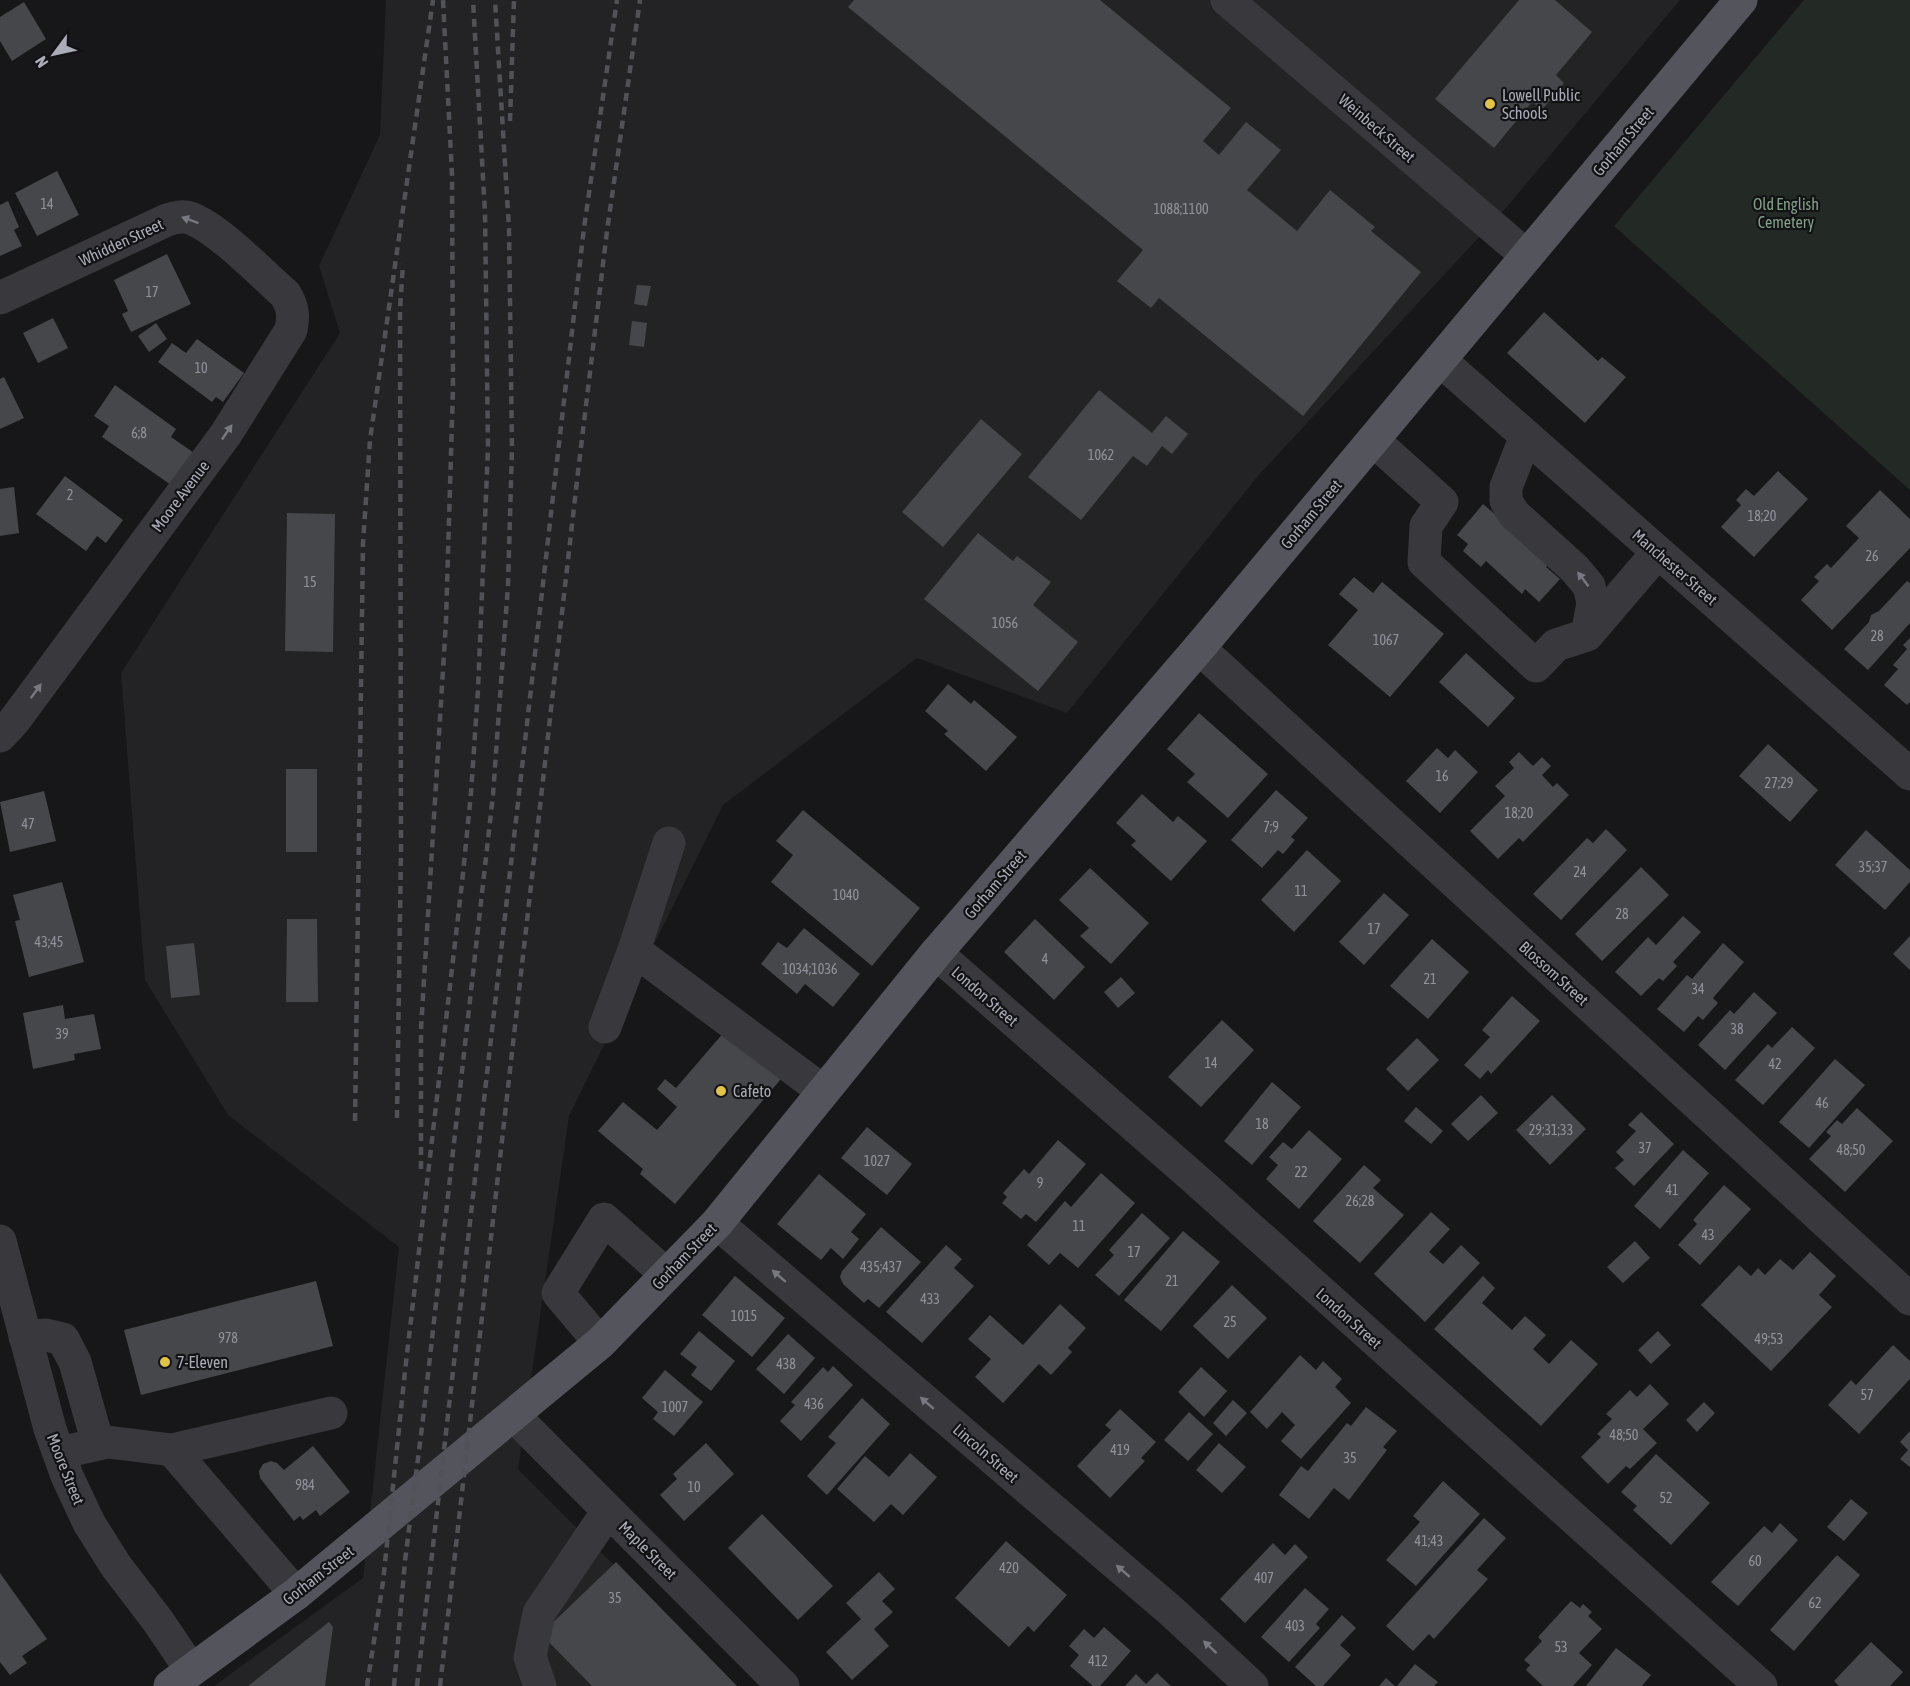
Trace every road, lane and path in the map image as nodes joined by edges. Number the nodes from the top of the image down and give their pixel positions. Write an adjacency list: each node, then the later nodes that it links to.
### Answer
1 (1227, 0): 4 (street, Weinbeck Street)
2 (1741, 0): 4 (main road, Gorham Street)
3 (238, 252): 5 (street, Whidden Street, one-way to 5); 12 (street, Moore Avenue, one-way to 3)
4 (1527, 256): 6 (main road, Gorham Street)
5 (0, 298)
6 (1440, 360): 7 (street, Manchester Street); 8 (main road, Gorham Street)
7 (1526, 436): 9 (street, Manchester Street); 10 (street, one-way to 7)
8 (1373, 440): 10 (street); 11 (main road, Gorham Street)
9 (1658, 552): 10 (street); 13 (street, Manchester Street)
10 (1587, 635)
11 (1199, 648): 16 (main road, Gorham Street); 22 (street, Blossom Street)
12 (0, 736)
13 (1910, 774)
14 (669, 843): 15 (street)
15 (634, 950): 17 (street); 18 (street)
16 (936, 953): 18 (main road, Gorham Street); 36 (street, London Street)
17 (605, 1028)
18 (823, 1091): 19 (main road, Gorham Street)
19 (717, 1223): 21 (main road, Gorham Street); 35 (street, Lincoln Street, one-way to 19)
20 (0, 1241): 23 (street, Moore Street)
21 (666, 1274): 24 (main road, Gorham Street); 24 (street)
22 (1910, 1299)
23 (25, 1337): 27 (street); 29 (street, Moore Street)
24 (600, 1342): 26 (main road, Gorham Street)
25 (331, 1413): 28 (street)
26 (513, 1414): 30 (street, Maple Street); 31 (main road, Gorham Street)
27 (98, 1444): 28 (street); 29 (street)
28 (172, 1450): 31 (street)
29 (59, 1453): 33 (street, Moore Street)
30 (608, 1510): 32 (street); 34 (street, Maple Street)
31 (296, 1594): 33 (main road, Gorham Street)
32 (532, 1676)
33 (181, 1678)
34 (783, 1686)
35 (1252, 1686)
36 (1761, 1686)

